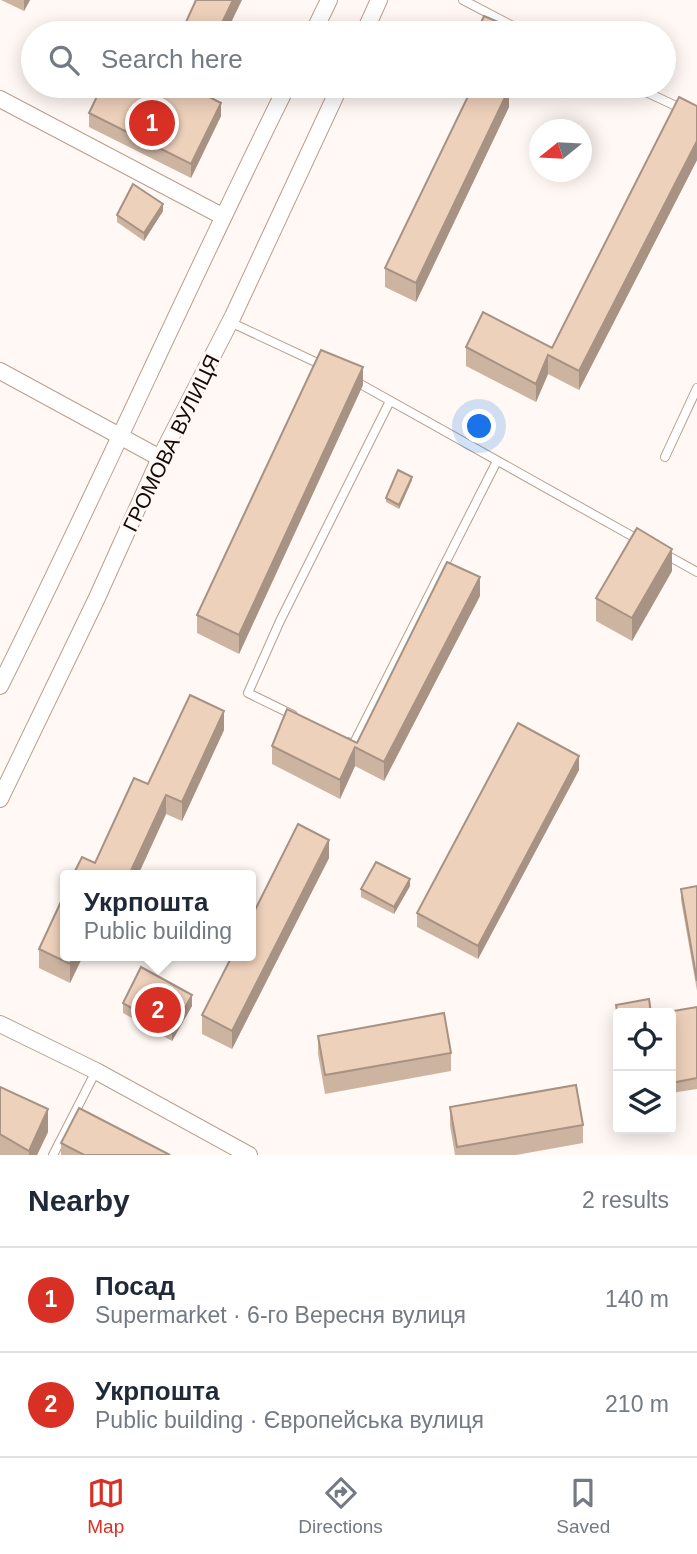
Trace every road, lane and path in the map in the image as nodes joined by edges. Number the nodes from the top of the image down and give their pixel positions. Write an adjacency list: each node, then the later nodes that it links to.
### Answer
1 (329, 0): 4 (street)
2 (379, 0): 5 (street)
3 (463, 0): 6 (lane)
4 (319, 21)
5 (369, 21)
6 (503, 21)
7 (281, 98): 12 (street)
8 (334, 98): 13 (street, ГРОМОВА ВУЛИЦЯ)
9 (659, 98): 11 (lane)
10 (0, 99): 12 (street)
11 (697, 113)
12 (222, 216): 19 (street)
13 (230, 322): 14 (lane); 21 (street, ГРОМОВА ВУЛИЦЯ)
14 (329, 369)
15 (0, 370): 19 (street)
16 (349, 377): 18 (lane)
17 (697, 388): 20 (lane)
18 (390, 401): 22 (lane); 27 (lane)
19 (121, 438): 21 (street); 25 (street)
20 (665, 457)
21 (160, 458): 29 (street, ГРОМОВА ВУЛИЦЯ)
22 (496, 461): 23 (lane); 28 (lane)
23 (697, 572)
24 (0, 650): 25 (street)
25 (17, 652): 26 (street)
26 (0, 686)
27 (306, 722)
28 (341, 739)
29 (0, 799)
30 (0, 1024): 31 (street)
31 (96, 1071): 32 (lane); 33 (street)
32 (53, 1155)
33 (249, 1155)

